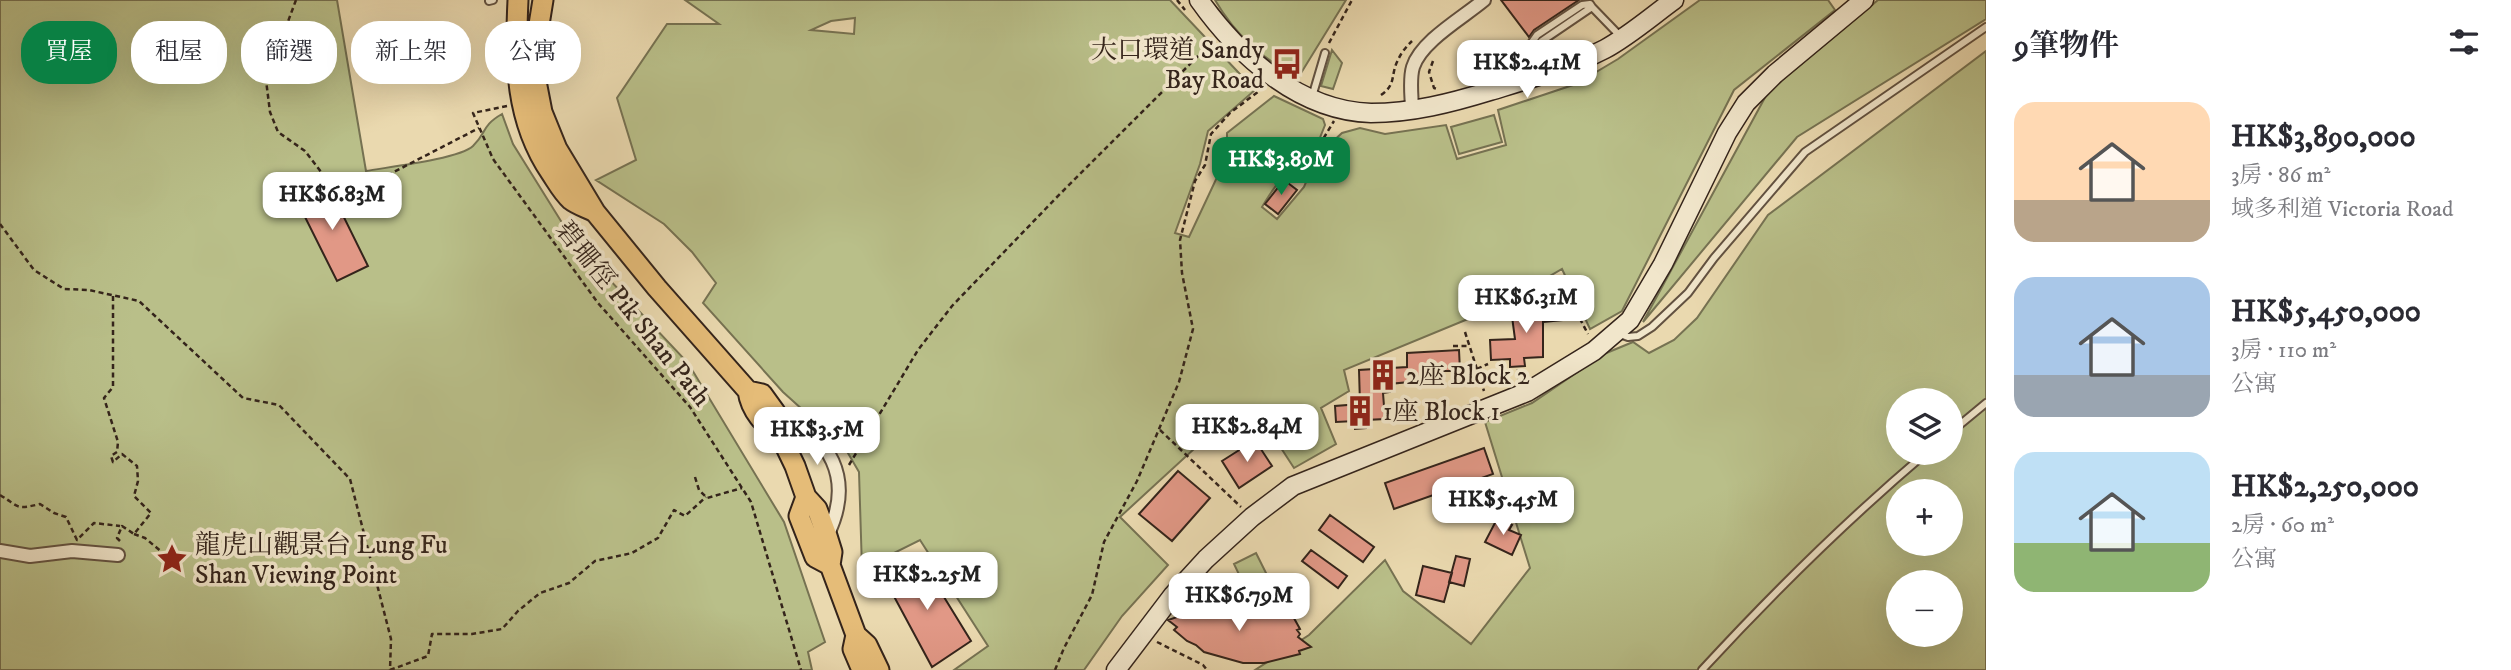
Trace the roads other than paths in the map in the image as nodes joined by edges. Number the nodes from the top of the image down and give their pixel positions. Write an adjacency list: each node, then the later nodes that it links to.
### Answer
1 (518, 0): 7 (main road)
2 (543, 0): 8 (main road)
3 (1485, 0): 15 (street)
4 (1674, 0): 10 (street)
5 (1864, 0): 16 (street)
6 (1194, 6): 14 (street)
7 (520, 21)
8 (540, 21)
9 (1986, 27): 16 (lane)
10 (1622, 38): 12 (street); 12 (lane)
11 (1325, 53): 14 (lane)
12 (1523, 81): 15 (street)
13 (526, 84): 17 (main road)
14 (1311, 99): 15 (street)
15 (1412, 111)
16 (1616, 332): 31 (street)
17 (748, 391): 19 (main road); 21 (main road)
18 (1986, 403): 20 (lane)
19 (775, 412): 21 (main road); 24 (street)
20 (1963, 422)
21 (782, 439): 23 (main road)
22 (1912, 465): 32 (lane)
23 (806, 497): 24 (main road); 27 (main road)
24 (827, 536): 27 (main road)
25 (0, 551): 26 (street)
26 (118, 555)
27 (830, 565): 28 (main road)
28 (856, 635): 29 (main road); 30 (main road)
29 (857, 667)
30 (879, 670)
31 (1116, 670)
32 (1702, 670)

